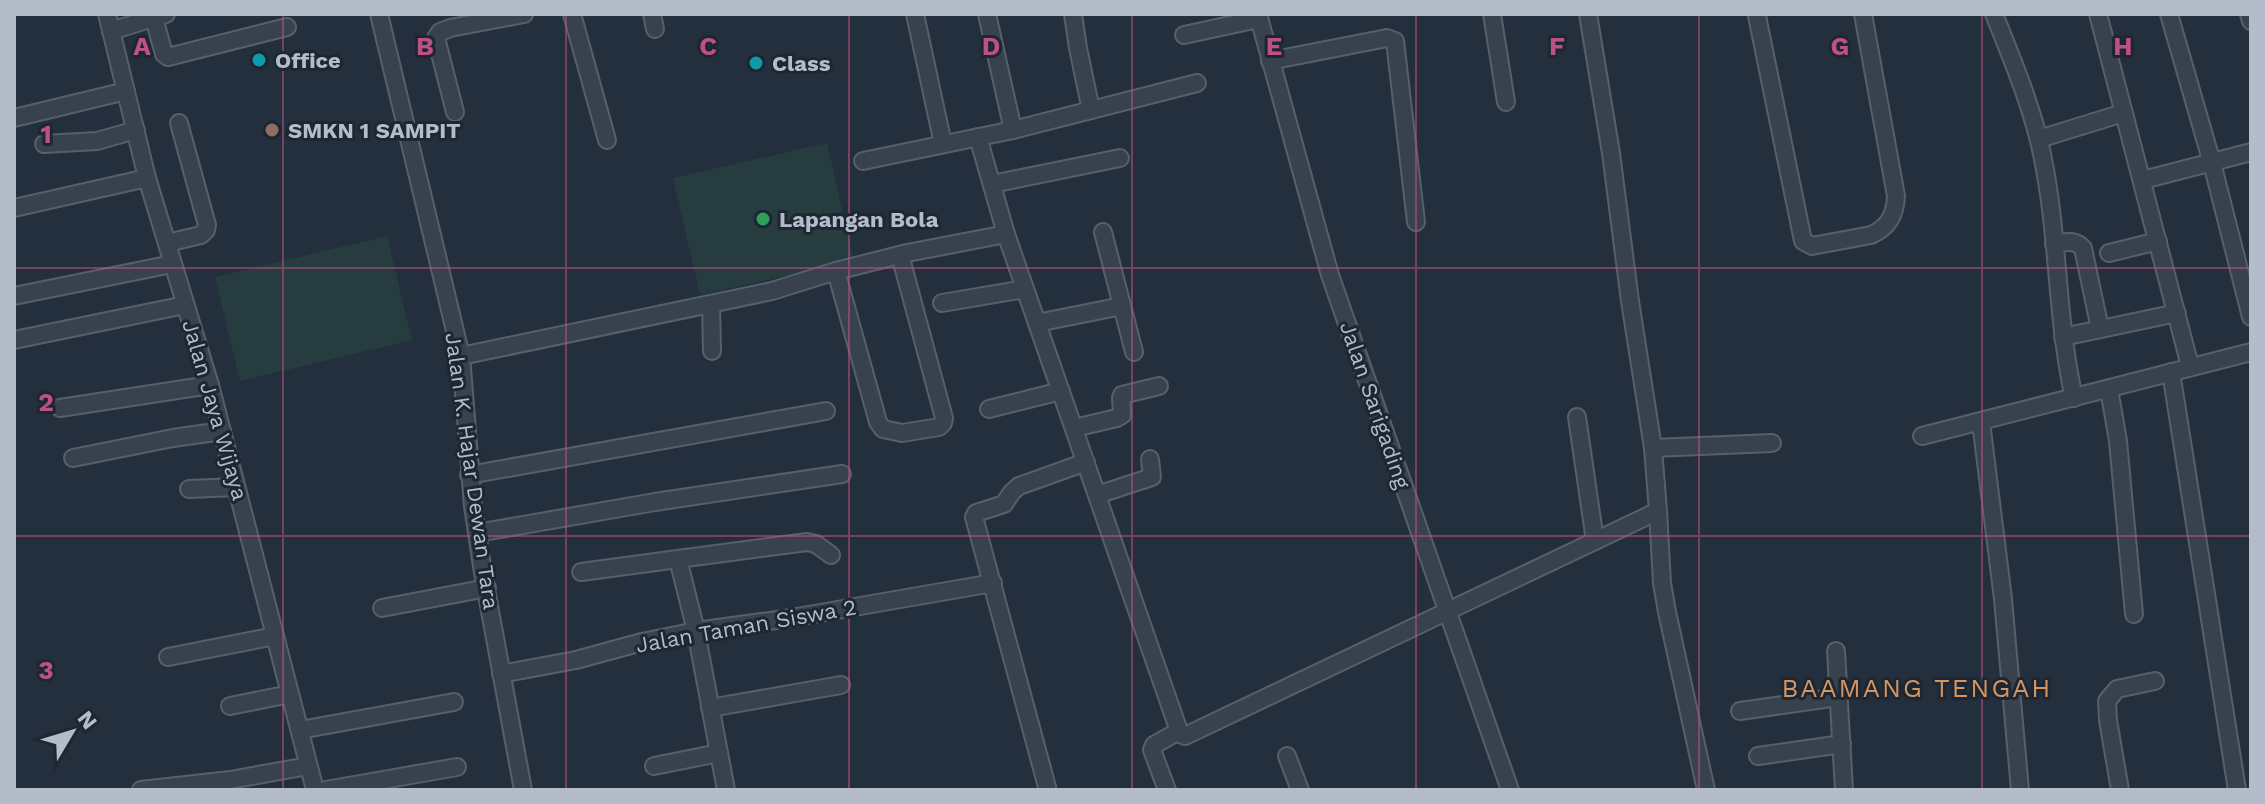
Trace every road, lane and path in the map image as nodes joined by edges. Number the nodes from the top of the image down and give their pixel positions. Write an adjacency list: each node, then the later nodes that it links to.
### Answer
1 (107, 14): 20 (street, Jalan Jaya Wijaya)
2 (379, 14): 71 (street, Jalan K. Hajar Dewan Tara)
3 (572, 14): 35 (street)
4 (915, 14): 37 (street)
5 (987, 14): 32 (street)
6 (1073, 14): 26 (street)
7 (1492, 14): 25 (street)
8 (1588, 14): 88 (street)
9 (1863, 14): 16 (street)
10 (1994, 14): 34 (street)
11 (2098, 14): 28 (street)
12 (2169, 14): 41 (street)
13 (2249, 14): 18 (street)
14 (516, 15): 27 (street)
15 (160, 16): 19 (street); 20 (street)
16 (1757, 16)
17 (1258, 17): 21 (street); 22 (street, Jalan Sarigading)
18 (2251, 21)
19 (287, 27)
20 (111, 31): 24 (street, Jalan Jaya Wijaya)
21 (1184, 35)
22 (1270, 61): 46 (street); 106 (street, Jalan Sarigading)
23 (1197, 83): 26 (street)
24 (126, 91): 29 (street); 31 (street, Jalan Jaya Wijaya)
25 (1506, 102)
26 (1091, 110): 32 (street)
27 (455, 112)
28 (2123, 113): 34 (street); 43 (street)
29 (14, 118)
30 (179, 123): 50 (street)
31 (136, 130): 36 (street); 42 (street, Jalan Jaya Wijaya)
32 (1013, 130): 33 (street)
33 (978, 137): 37 (street); 44 (street)
34 (2039, 139): 51 (street)
35 (607, 140)
36 (44, 144)
37 (943, 144): 40 (street)
38 (2251, 152): 41 (street)
39 (1120, 158): 44 (street)
40 (863, 161)
41 (2212, 163): 43 (street); 63 (street)
42 (147, 178): 45 (street); 50 (street, Jalan Jaya Wijaya)
43 (2143, 180): 49 (street)
44 (992, 184): 48 (street)
45 (14, 208)
46 (1416, 222)
47 (1103, 232): 61 (street)
48 (1006, 234): 53 (street); 56 (street)
49 (2158, 241): 52 (street); 62 (street)
50 (167, 243): 54 (street, Jalan Jaya Wijaya)
51 (2054, 244): 65 (street); 66 (street)
52 (2109, 253)
53 (900, 255): 55 (street); 55 (street)
54 (172, 264): 57 (street); 60 (street, Jalan Jaya Wijaya)
55 (836, 271): 59 (street)
56 (1025, 289): 58 (street); 64 (street)
57 (14, 296)
58 (942, 303)
59 (711, 304): 68 (street); 71 (street)
60 (185, 305): 67 (street); 74 (street, Jalan Jaya Wijaya)
61 (1122, 306): 64 (street); 69 (street)
62 (2177, 313): 65 (street); 72 (street)
63 (2251, 317)
64 (1037, 323): 77 (street)
65 (2100, 329): 66 (street)
66 (2063, 337): 78 (street)
67 (14, 340)
68 (712, 351)
69 (1134, 352)
70 (2251, 352): 72 (street)
71 (461, 356): 93 (street, Jalan K. Hajar Dewan Tara)
72 (2190, 366): 73 (street)
73 (2171, 372): 76 (street); 143 (street)
74 (210, 385): 79 (street); 85 (street, Jalan Jaya Wijaya)
75 (1159, 386): 84 (street)
76 (2109, 389): 78 (street); 107 (street)
77 (1061, 391): 80 (street); 84 (street)
78 (2074, 398): 83 (street)
79 (60, 408)
80 (989, 409)
81 (826, 411): 93 (street)
82 (1577, 417): 99 (street)
83 (1981, 422): 86 (street); 141 (street)
84 (1074, 428): 91 (street)
85 (222, 431): 89 (street); 94 (street, Jalan Jaya Wijaya)
86 (1922, 436)
87 (1772, 443): 88 (street)
88 (1653, 448): 97 (street)
89 (73, 458)
90 (1150, 459): 96 (street)
91 (1086, 462): 96 (street); 103 (street)
92 (842, 474): 98 (street)
93 (469, 475): 98 (street, Jalan K. Hajar Dewan Tara)
94 (236, 487): 95 (street); 109 (street, Jalan Jaya Wijaya)
95 (189, 489)
96 (1097, 495): 122 (street)
97 (1658, 511): 99 (street); 139 (street)
98 (477, 533): 104 (street, Jalan K. Hajar Dewan Tara)
99 (1595, 541): 106 (street)
100 (831, 555): 101 (street)
101 (678, 559): 102 (street); 108 (street)
102 (581, 572)
103 (993, 583): 108 (street, Jalan Taman Siswa 2); 130 (street)
104 (487, 588): 105 (street); 112 (street, Jalan K. Hajar Dewan Tara)
105 (382, 608)
106 (1447, 610): 122 (street); 138 (street, Jalan Sarigading)
107 (2134, 614)
108 (696, 631): 112 (street, Jalan Taman Siswa 2); 119 (street)
109 (275, 636): 111 (street); 115 (street, Jalan Jaya Wijaya)
110 (1836, 651): 116 (street)
111 (168, 657)
112 (501, 674): 134 (street, Jalan K. Hajar Dewan Tara)
113 (2155, 681): 142 (street)
114 (841, 685): 119 (street)
115 (290, 694): 118 (street); 121 (street, Jalan Jaya Wijaya)
116 (1838, 697): 120 (street); 123 (street)
117 (454, 702): 121 (street)
118 (230, 706)
119 (710, 708): 124 (street)
120 (1740, 711)
121 (300, 730): 127 (street, Jalan Jaya Wijaya)
122 (1179, 731): 136 (street)
123 (1842, 744): 126 (street); 140 (street)
124 (719, 753): 128 (street); 135 (street)
125 (1287, 756): 137 (street)
126 (1758, 756)
127 (308, 766): 131 (street); 132 (street, Jalan Jaya Wijaya)
128 (654, 766)
129 (457, 767): 133 (street)
130 (1047, 787)
131 (141, 790)
132 (315, 790)
133 (326, 790)
134 (523, 790)
135 (726, 790)
136 (1167, 790)
137 (1300, 790)
138 (1510, 790)
139 (1706, 790)
140 (1844, 790)
141 (2020, 790)
142 (2120, 790)
143 (2237, 790)

